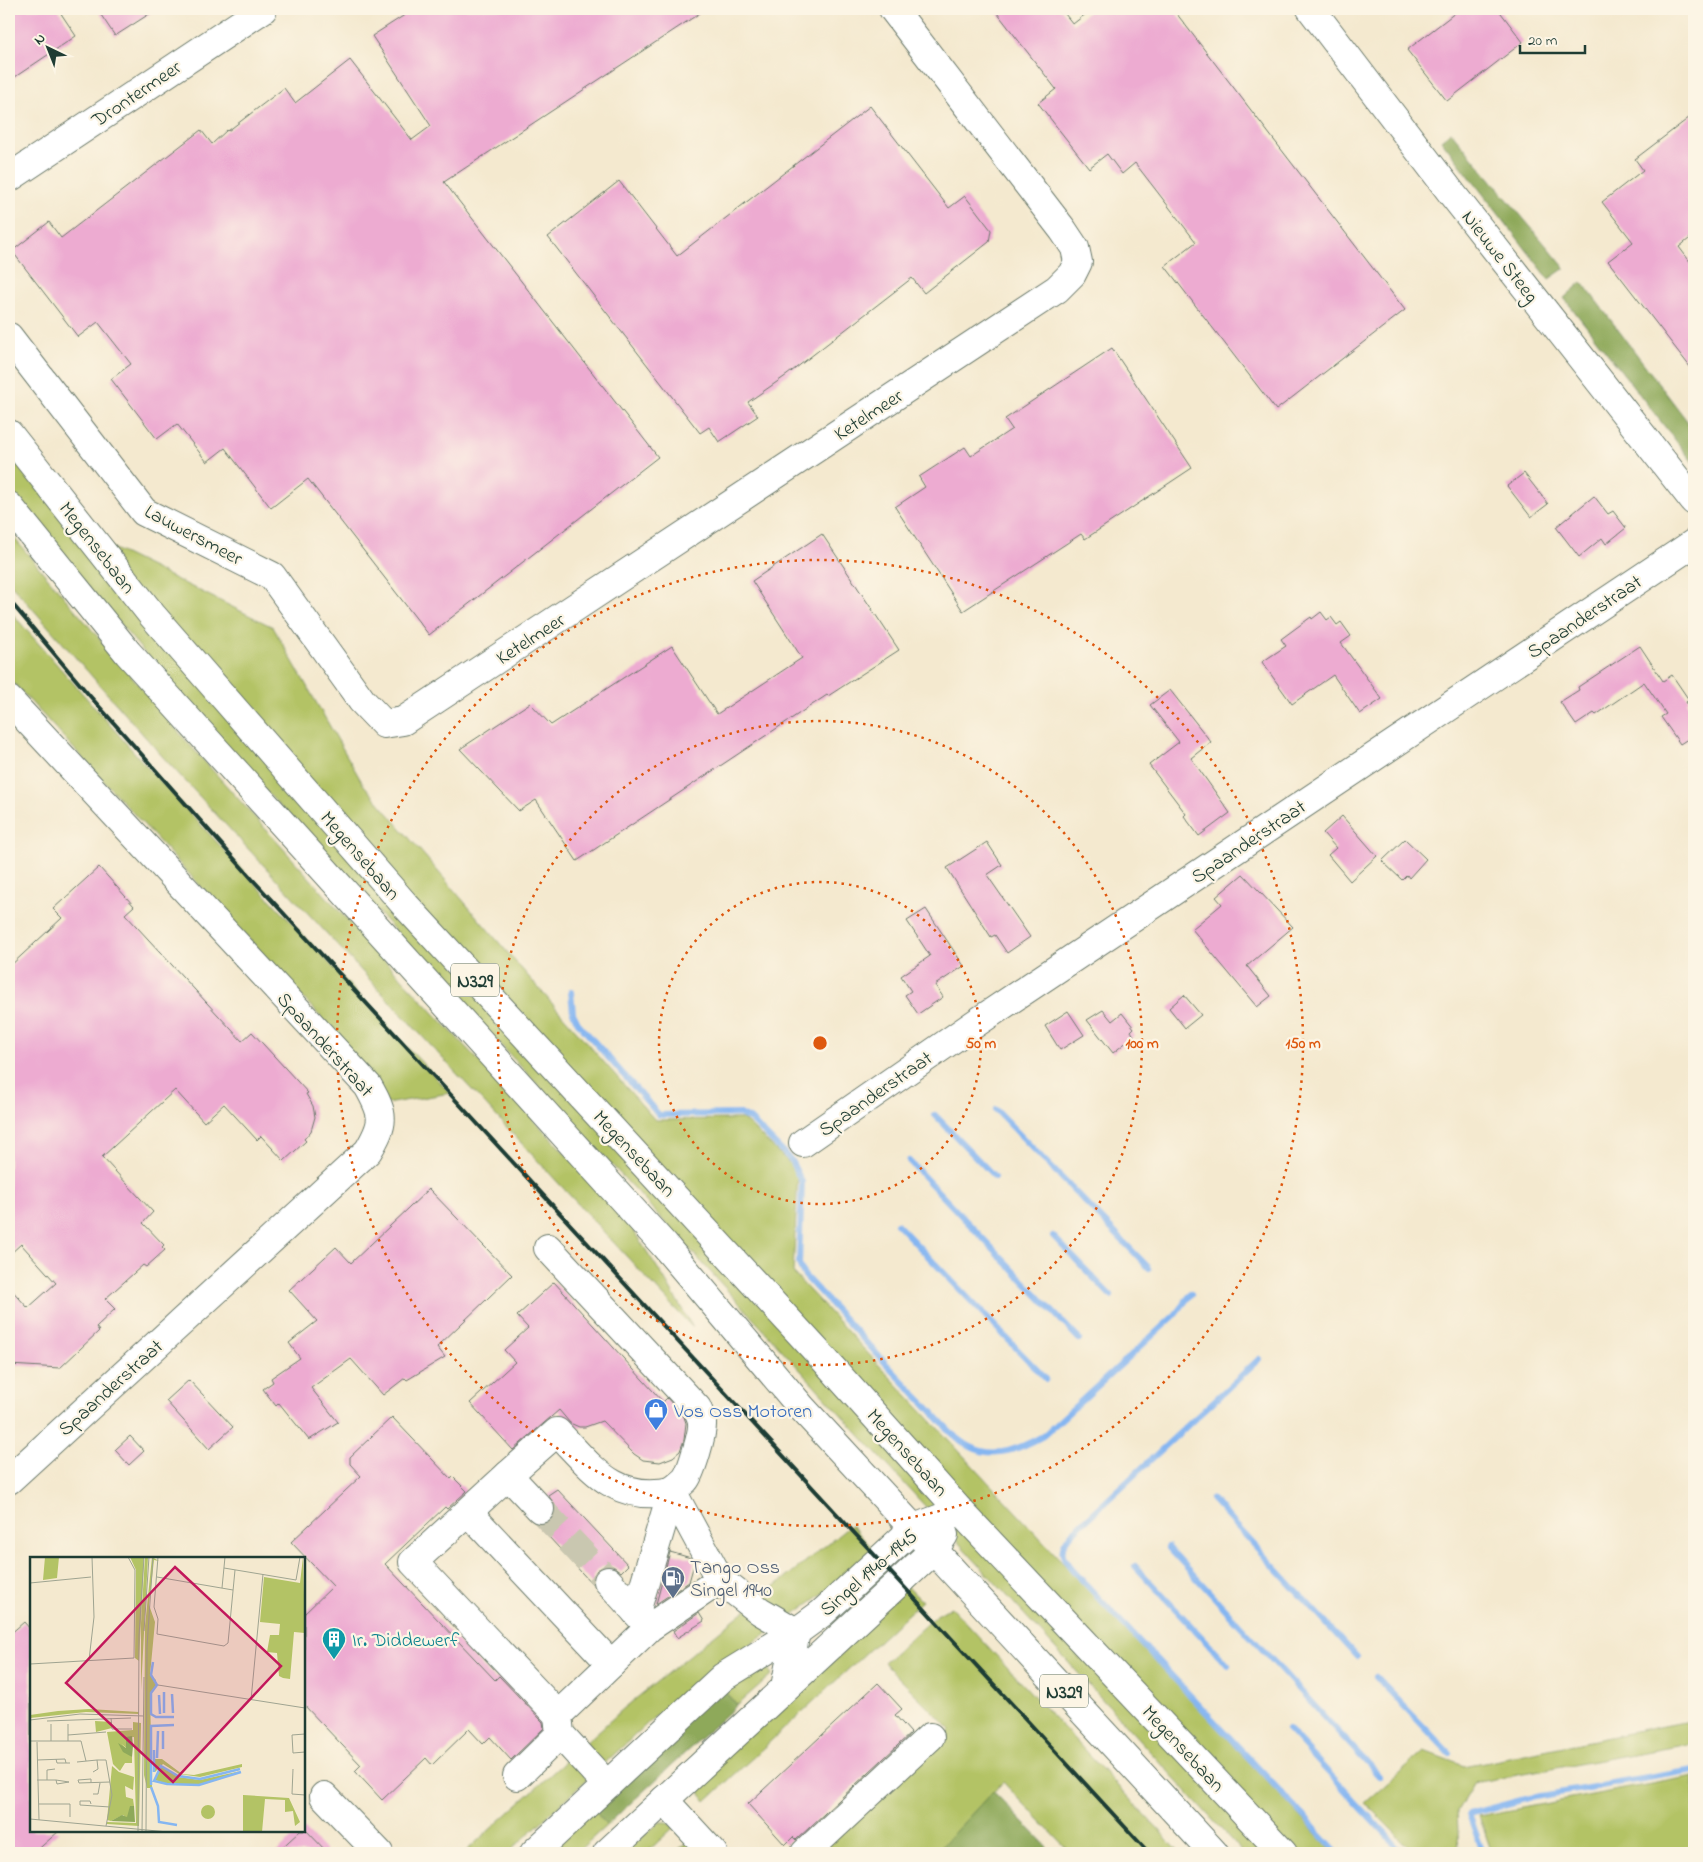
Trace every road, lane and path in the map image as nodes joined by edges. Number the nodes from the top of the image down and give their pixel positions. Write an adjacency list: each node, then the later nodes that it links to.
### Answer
1 (263, 9): 4 (street, Drontermeer)
2 (893, 9): 11 (street, Ketelmeer)
3 (1311, 9): 7 (street, Nieuwe Steeg)
4 (9, 178)
5 (9, 337): 11 (street, Lauwersmeer)
6 (9, 434): 18 (street, Megensebaan / N329)
7 (1694, 501)
8 (9, 506): 20 (street, Megensebaan / N329)
9 (1694, 543): 12 (street, Spaanderstraat)
10 (9, 700): 15 (street, Spaanderstraat)
11 (384, 724)
12 (803, 1142)
13 (548, 1248): 16 (street)
14 (508, 1475): 16 (street); 17 (street); 19 (street)
15 (10, 1477)
16 (672, 1490): 22 (street); 24 (street)
17 (540, 1509)
18 (960, 1511): 20 (street, Singel 1940-1945); 21 (street, Singel 1940-1945); 40 (street, Megensebaan / N329)
19 (468, 1512): 26 (street); 28 (street)
20 (914, 1528): 21 (street, Megensebaan / N329); 25 (street, Singel 1940-1945)
21 (934, 1550): 27 (street, Singel 1940-1945); 39 (street, Megensebaan / N329)
22 (720, 1580): 24 (street); 25 (street)
23 (608, 1582): 24 (street)
24 (643, 1620): 26 (street)
25 (796, 1632): 27 (street); 31 (street, Singel 1940-1945)
26 (611, 1664): 28 (street)
27 (785, 1687): 33 (street, Singel 1940-1945)
28 (559, 1725): 30 (street); 31 (street)
29 (930, 1738): 38 (street)
30 (517, 1776)
31 (607, 1785): 35 (street, Singel 1940-1945)
32 (324, 1796): 34 (street)
33 (664, 1800): 36 (street, Singel 1940-1945); 37 (street)
34 (379, 1853)
35 (534, 1853)
36 (606, 1853)
37 (713, 1853)
38 (805, 1853)
39 (1214, 1853)
40 (1283, 1853)

